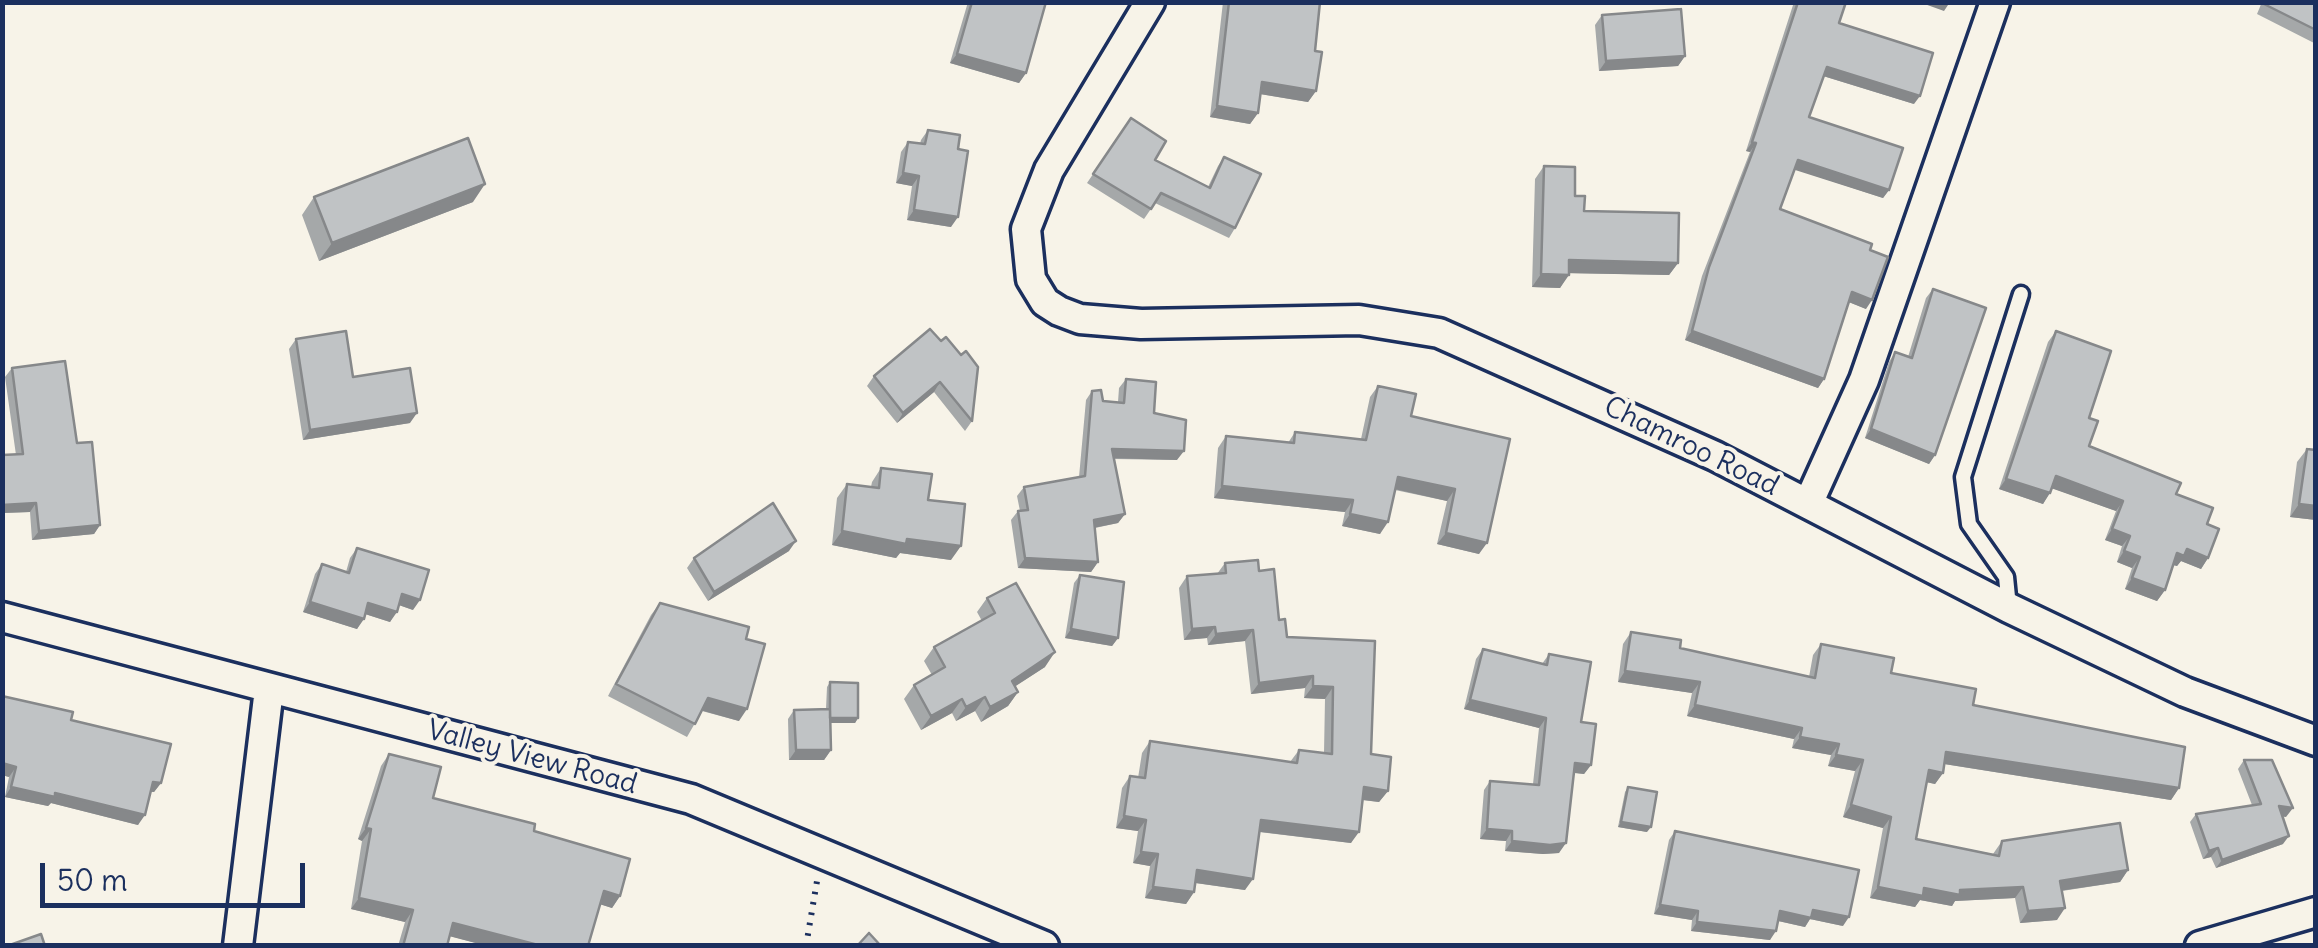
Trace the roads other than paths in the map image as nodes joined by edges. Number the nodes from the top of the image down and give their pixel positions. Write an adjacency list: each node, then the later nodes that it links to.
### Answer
1 (1150, 2): 4 (street, Chamroo Road)
2 (1994, 2): 4 (street)
3 (2021, 294): 5 (lane)
4 (1808, 504): 5 (street, Chamroo Road)
5 (2009, 608): 8 (street, Chamroo Road)
6 (2, 618): 7 (street, Valley View Road)
7 (268, 689): 10 (street); 11 (street, Valley View Road)
8 (2316, 741)
9 (2316, 912): 12 (street)
10 (238, 946)
11 (1044, 946)
12 (2200, 946)

